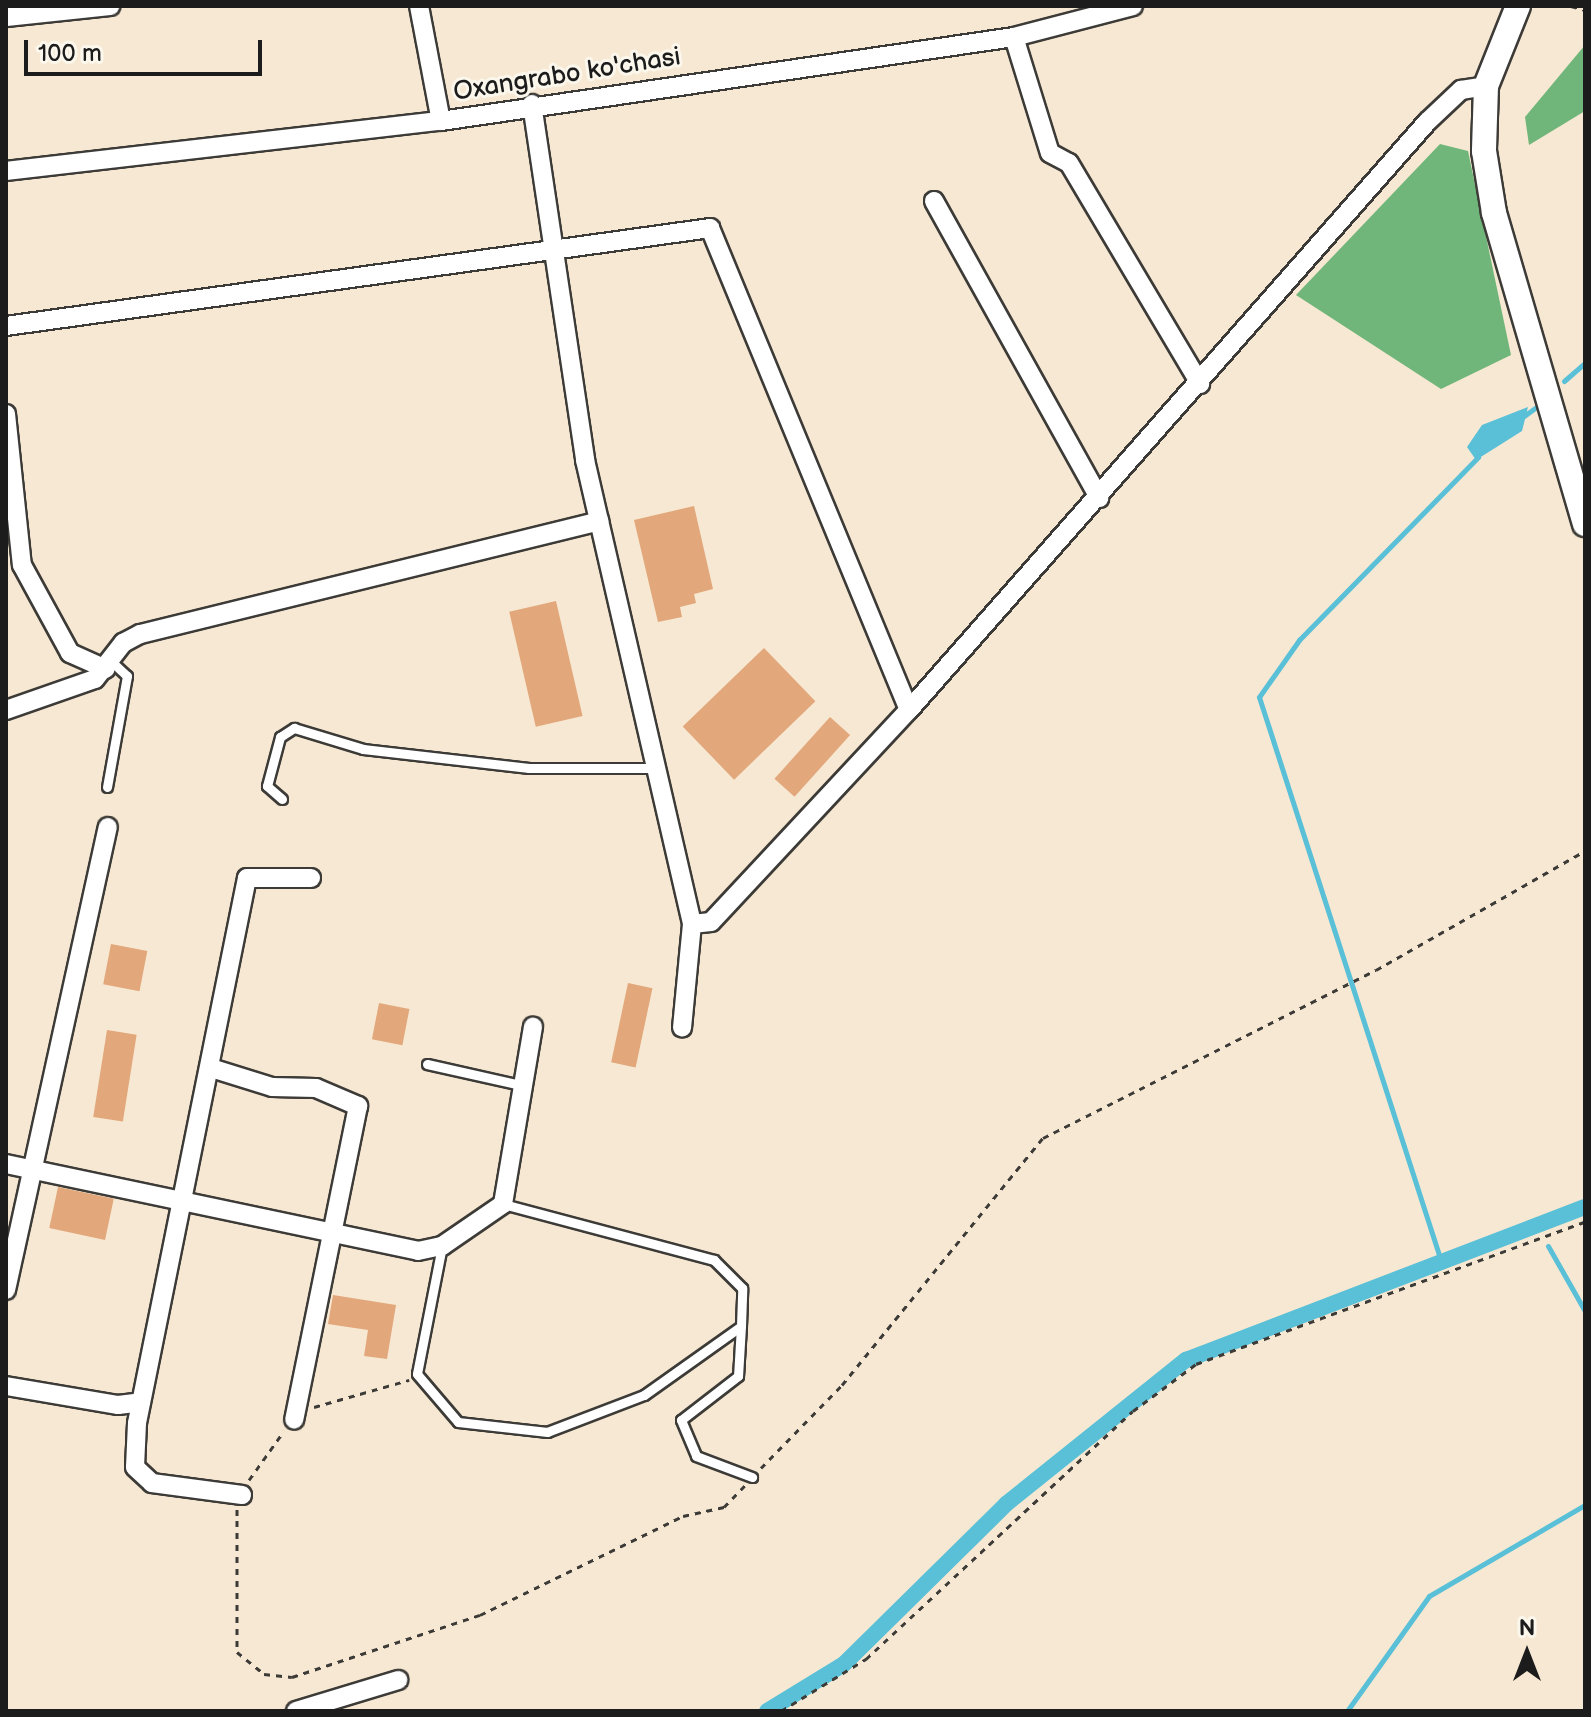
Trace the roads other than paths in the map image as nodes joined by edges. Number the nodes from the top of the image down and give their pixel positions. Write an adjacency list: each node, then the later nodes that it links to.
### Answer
1 (110, 6): 5 (street)
2 (419, 6): 10 (street)
3 (1133, 6): 7 (street, Oxangrabo ko'chasi)
4 (1518, 6): 8 (street)
5 (64, 8): 6 (street)
6 (6, 17)
7 (1014, 37): 9 (street, Oxangrabo ko'chasi); 15 (street)
8 (1486, 86): 15 (street); 19 (street)
9 (532, 104): 10 (street, Oxangrabo ko'chasi); 13 (street)
10 (441, 121): 11 (street, Oxangrabo ko'chasi)
11 (6, 171)
12 (934, 201): 17 (street)
13 (550, 255): 14 (street); 18 (street); 22 (street)
14 (6, 326)
15 (1200, 384): 17 (street)
16 (6, 414): 20 (street)
17 (1099, 498): 22 (street)
18 (599, 521): 20 (street); 23 (street)
19 (1585, 524)
20 (109, 665): 21 (street); 24 (lane)
21 (6, 710)
22 (909, 710): 28 (street)
23 (656, 768): 25 (lane); 28 (street)
24 (107, 787)
25 (282, 799)
26 (108, 827): 35 (street)
27 (311, 878): 32 (street)
28 (692, 924): 30 (street)
29 (533, 1027): 33 (street)
30 (682, 1028)
31 (427, 1064): 33 (lane)
32 (211, 1068): 37 (street); 38 (street)
33 (528, 1087): 36 (street)
34 (6, 1164): 35 (street)
35 (31, 1169): 37 (street); 40 (street)
36 (503, 1204): 39 (street); 41 (lane)
37 (185, 1205): 38 (street); 43 (street)
38 (334, 1234): 39 (street); 44 (street)
39 (442, 1246): 41 (lane)
40 (6, 1290)
41 (741, 1326): 45 (lane)
42 (6, 1386): 43 (street)
43 (141, 1402): 46 (street)
44 (294, 1420)
45 (752, 1477)
46 (242, 1495)
47 (398, 1680): 48 (street)
48 (296, 1711)

